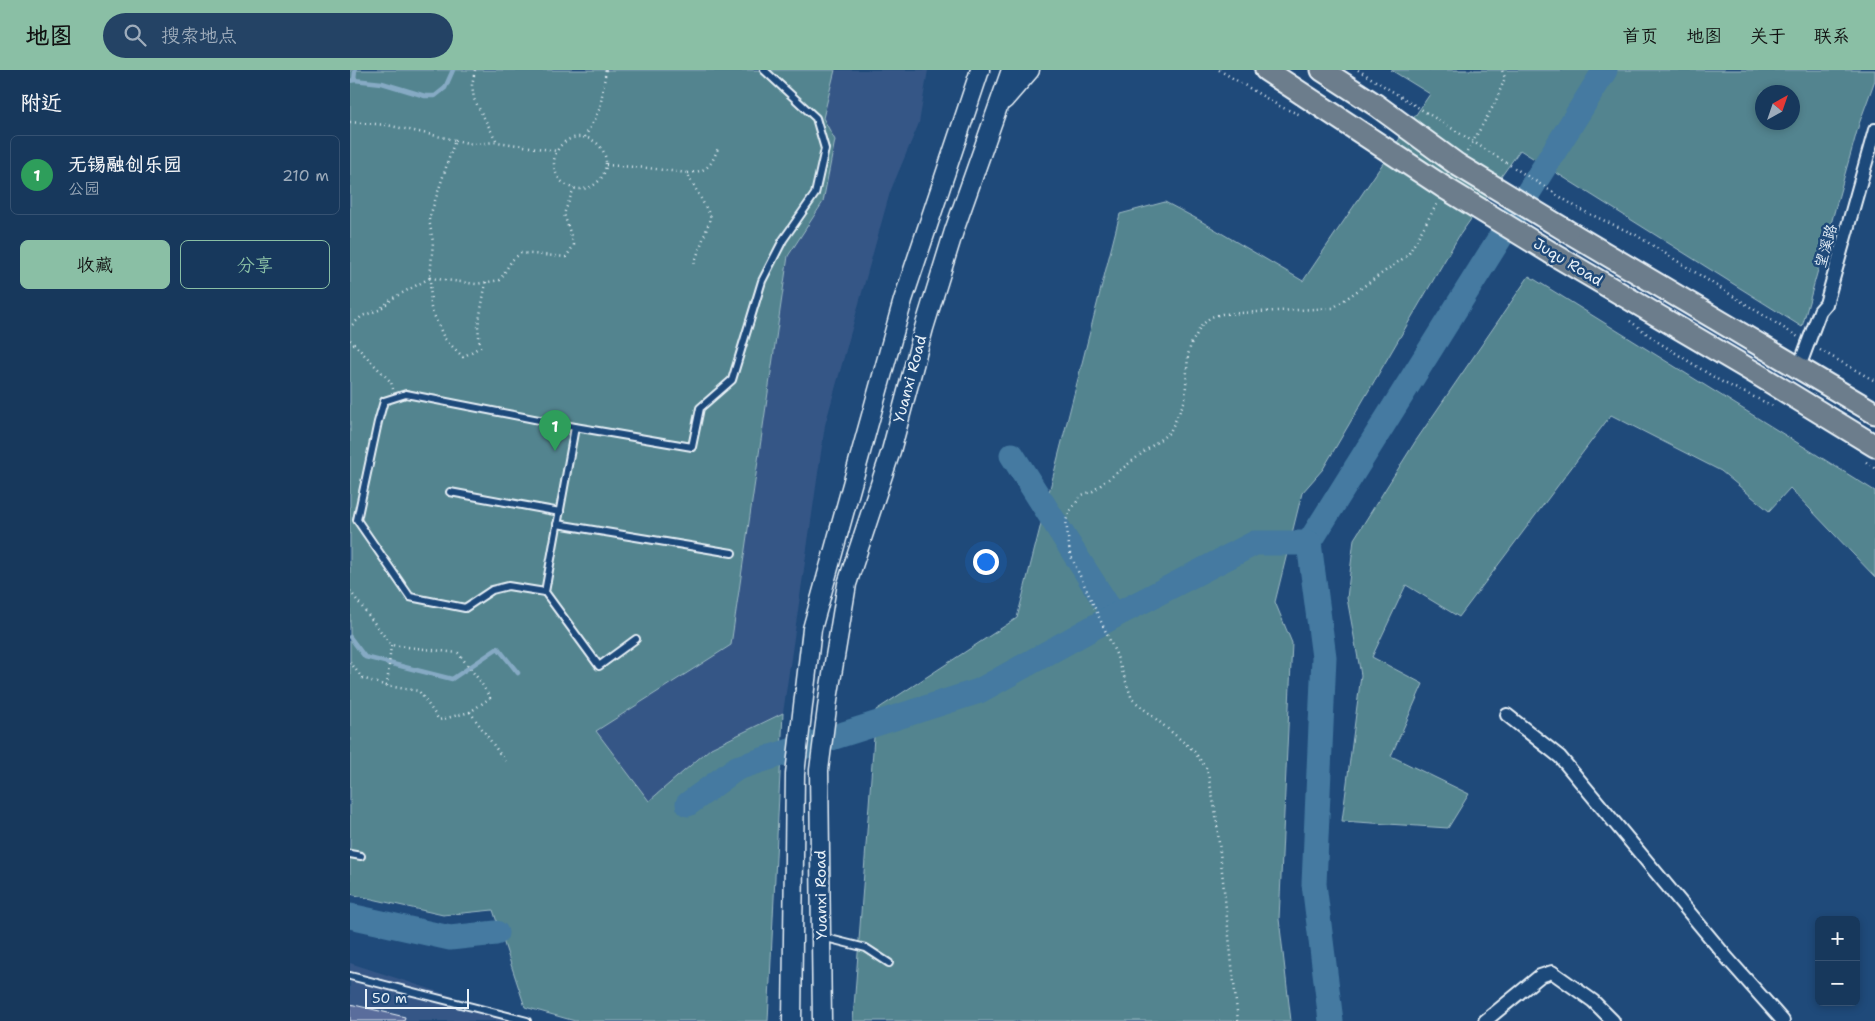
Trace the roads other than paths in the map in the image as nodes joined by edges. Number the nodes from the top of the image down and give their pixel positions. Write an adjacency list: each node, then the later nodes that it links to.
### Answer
1 (764, 70): 13 (lane)
2 (968, 70): 8 (main road)
3 (980, 70): 8 (main road, Yuanxi Road)
4 (1011, 70): 9 (main road, Yuanxi Road)
5 (1030, 70): 9 (main road)
6 (1266, 70): 14 (highway, Juqu Road, bridge)
7 (1322, 70): 11 (highway, Juqu Road, bridge)
8 (966, 109): 28 (main road, Yuanxi Road)
9 (996, 110): 24 (main road, Yuanxi Road)
10 (1875, 130): 11 (street, 望溪路)
11 (1799, 367): 12 (highway, Juqu Road)
12 (1875, 413)
13 (575, 427): 16 (lane); 19 (lane)
14 (1867, 452)
15 (450, 492): 16 (lane)
16 (560, 512): 17 (lane)
17 (557, 524): 18 (lane); 19 (lane)
18 (732, 553)
19 (545, 592): 20 (lane)
20 (636, 639)
21 (1507, 715): 32 (street)
22 (350, 854): 23 (lane)
23 (361, 856)
24 (821, 937): 25 (lane); 29 (main road, Yuanxi Road)
25 (890, 963)
26 (350, 976): 27 (lane)
27 (527, 1021)
28 (792, 1021)
29 (822, 1021)
30 (1485, 1021): 31 (street)
31 (1613, 1021)
32 (1783, 1021)

